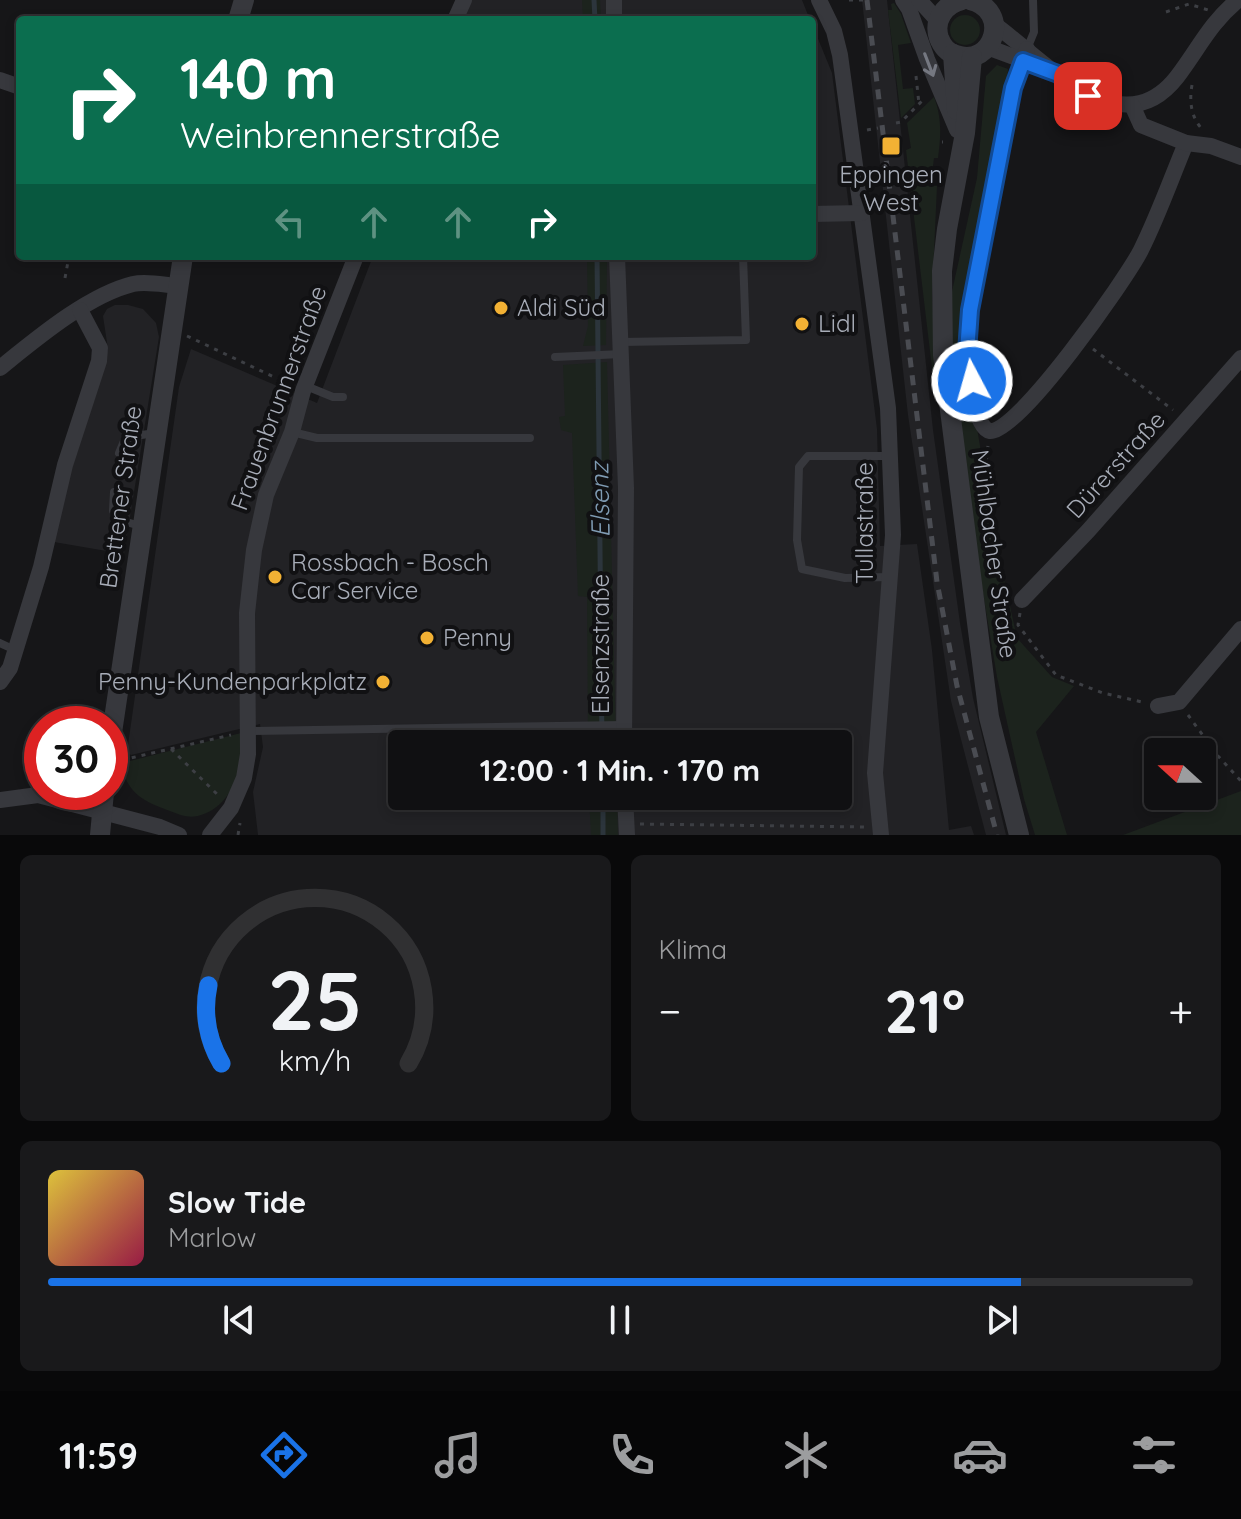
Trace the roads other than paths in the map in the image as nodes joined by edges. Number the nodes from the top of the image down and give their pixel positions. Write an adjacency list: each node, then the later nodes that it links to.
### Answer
1 (819, 0): 15 (street, Tullastraße)
2 (903, 0): 11 (street, Mühlbacher Straße, one-way to 11)
3 (919, 0): 7 (street)
4 (1033, 0): 9 (lane)
5 (1238, 0): 10 (street)
6 (972, 5): 7 (street); 8 (street); 9 (street)
7 (938, 21): 8 (street)
8 (971, 53): 9 (street); 11 (street, Mühlbacher Straße); 14 (street, Mühlbacher Straße)
9 (1025, 55): 10 (street); 12 (street)
10 (1132, 105): 12 (street)
11 (947, 138): 14 (street, Mühlbacher Straße)
12 (1186, 143): 13 (street)
13 (1241, 157)
14 (955, 180): 56 (street, Mühlbacher Straße)
15 (862, 213): 16 (street); 33 (street, Tullastraße)
16 (816, 214)
17 (182, 260): 21 (street, Brettener Straße)
18 (354, 260): 27 (street, Frauenbrunnerstraße)
19 (617, 260): 23 (street, Elsenzstraße)
20 (743, 260): 23 (lane)
21 (178, 286): 22 (street); 30 (street, Brettener Straße)
22 (80, 310): 26 (street); 39 (street)
23 (617, 350): 24 (lane); 43 (street, Elsenzstraße)
24 (555, 357)
25 (1241, 358): 37 (street, Dürerstraße)
26 (0, 368)
27 (304, 389): 28 (lane); 29 (street, Frauenbrunnerstraße)
28 (343, 397)
29 (292, 432): 31 (lane); 45 (street, Frauenbrunnerstraße)
30 (157, 433): 32 (lane); 35 (street, Brettener Straße)
31 (530, 438)
32 (119, 453)
33 (890, 456): 36 (street, Tullastraße); 36 (lane)
34 (114, 492): 35 (lane)
35 (143, 527): 41 (street, Brettener Straße)
36 (890, 577): 52 (street, Tullastraße)
37 (1022, 600)
38 (1241, 629): 42 (street)
39 (8, 647): 40 (street)
40 (0, 682)
41 (121, 706)
42 (1158, 706)
43 (624, 725): 44 (street, Elsenzstraße); 45 (lane)
44 (624, 730)
45 (249, 731): 55 (street, Frauenbrunnerstraße)
46 (24, 797): 47 (street)
47 (0, 800)
48 (102, 810): 53 (street)
49 (121, 810): 54 (street)
50 (625, 810): 51 (street)
51 (626, 830)
52 (881, 831)
53 (100, 835)
54 (179, 835)
55 (210, 835)
56 (1019, 835)

